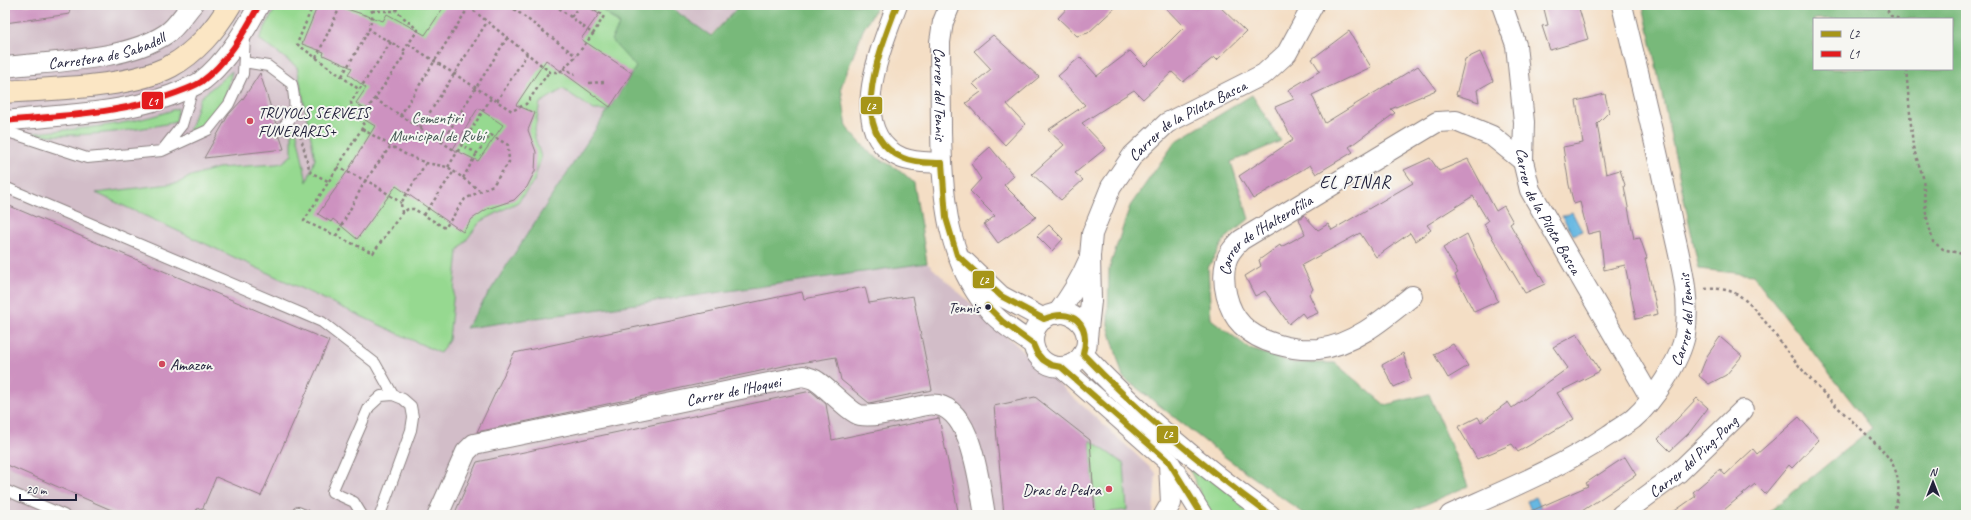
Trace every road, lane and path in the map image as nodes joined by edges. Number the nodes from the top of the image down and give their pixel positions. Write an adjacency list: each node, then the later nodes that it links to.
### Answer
1 (192, 5): 36 (street, Carretera de Sabadell)
2 (230, 5): 48 (main road)
3 (259, 5): 25 (street)
4 (313, 5): 33 (path)
5 (341, 5): 33 (path)
6 (368, 5): 19 (path)
7 (398, 5): 20 (path)
8 (509, 5): 32 (path)
9 (555, 5): 21 (path)
10 (580, 5): 21 (path)
11 (590, 5): 26 (path)
12 (897, 5): 68 (street)
13 (950, 5): 68 (street, Carrer del Tennis)
14 (1313, 5): 82 (street, Carrer de la Pilota Basca)
15 (1502, 5): 66 (street, Carrer de la Pilota Basca)
16 (1622, 5): 84 (street, Carrer del Tennis)
17 (1884, 5): 22 (path)
18 (470, 6): 23 (path); 34 (path)
19 (372, 11): 20 (path); 24 (path)
20 (396, 11): 29 (path)
21 (571, 17): 26 (path)
22 (1897, 18)
23 (487, 22): 27 (path); 40 (path)
24 (369, 30): 28 (path); 42 (path)
25 (245, 31): 35 (lane); 45 (street)
26 (593, 34): 32 (path)
27 (507, 38): 31 (path); 46 (path)
28 (391, 42): 30 (path); 47 (path)
29 (408, 44): 30 (path); 34 (path)
30 (404, 50): 50 (path)
31 (527, 54): 39 (path); 51 (path)
32 (576, 56): 37 (path)
33 (316, 58): 42 (path)
34 (435, 61): 40 (path); 53 (path)
35 (244, 62): 52 (lane); 63 (lane)
36 (5, 67)
37 (563, 68): 39 (path); 41 (path)
38 (1906, 70): 83 (path)
39 (550, 72): 51 (path)
40 (455, 74): 46 (path); 56 (path)
41 (575, 74)
42 (342, 76): 47 (path)
43 (604, 82): 44 (path)
44 (589, 83)
45 (194, 85): 55 (street); 63 (lane)
46 (475, 87): 49 (path); 60 (path)
47 (360, 90): 54 (path)
48 (5, 92)
49 (491, 98): 51 (path); 61 (path)
50 (375, 99): 53 (path); 54 (path)
51 (497, 101)
52 (294, 110): 59 (lane); 73 (path)
53 (400, 116): 56 (path)
54 (360, 120): 57 (path)
55 (5, 121)
56 (420, 128): 60 (path)
57 (362, 129): 62 (path); 69 (path)
58 (5, 131): 63 (lane)
59 (278, 131)
60 (442, 142): 64 (path)
61 (461, 145): 64 (path); 65 (path)
62 (390, 146): 67 (path); 74 (path)
63 (162, 151)
64 (457, 152): 70 (path)
65 (477, 153): 72 (path); 76 (path)
66 (1523, 161): 85 (street, Carrer de l'Halterofília); 91 (street, Carrer de la Pilota Basca)
67 (426, 163): 70 (path); 77 (path)
68 (942, 163): 81 (street, Carrer del Tennis)
69 (337, 167): 73 (path); 74 (path)
70 (448, 167): 71 (path)
71 (454, 171): 72 (path); 79 (path)
72 (463, 178): 76 (path)
73 (328, 181): 80 (path)
74 (365, 181): 77 (path); 80 (path)
75 (5, 187): 90 (lane)
76 (479, 190): 79 (path)
77 (401, 203): 78 (path)
78 (402, 213): 79 (path); 80 (path)
79 (424, 215)
80 (336, 236)
81 (957, 255): 86 (street); 87 (street, Carrer del Tennis)
82 (1090, 256): 86 (street, Carrer de la Pilota Basca); 88 (street, Carrer de la Pilota Basca)
83 (1966, 256)
84 (1686, 291): 91 (street, Carrer del Tennis); 105 (path)
85 (1412, 296)
86 (1051, 316): 87 (street); 88 (street)
87 (1033, 344): 89 (street, Carrer del Tennis)
88 (1085, 346): 89 (street); 102 (street)
89 (1061, 367): 93 (street, Carrer del Tennis)
90 (393, 395): 96 (lane); 97 (lane)
91 (1651, 399): 103 (street, Carrer del Tennis)
92 (1743, 410): 104 (street, Carrer del Ping-Pong)
93 (1169, 462): 100 (street); 101 (street, Carrer del Tennis)
94 (5, 490): 95 (lane)
95 (64, 515)
96 (362, 515)
97 (380, 515)
98 (438, 515): 99 (street, Carrer de l'Hoquei)
99 (985, 515)
100 (1164, 515)
101 (1202, 515)
102 (1270, 515)
103 (1450, 515)
104 (1621, 515)
105 (1891, 515)

